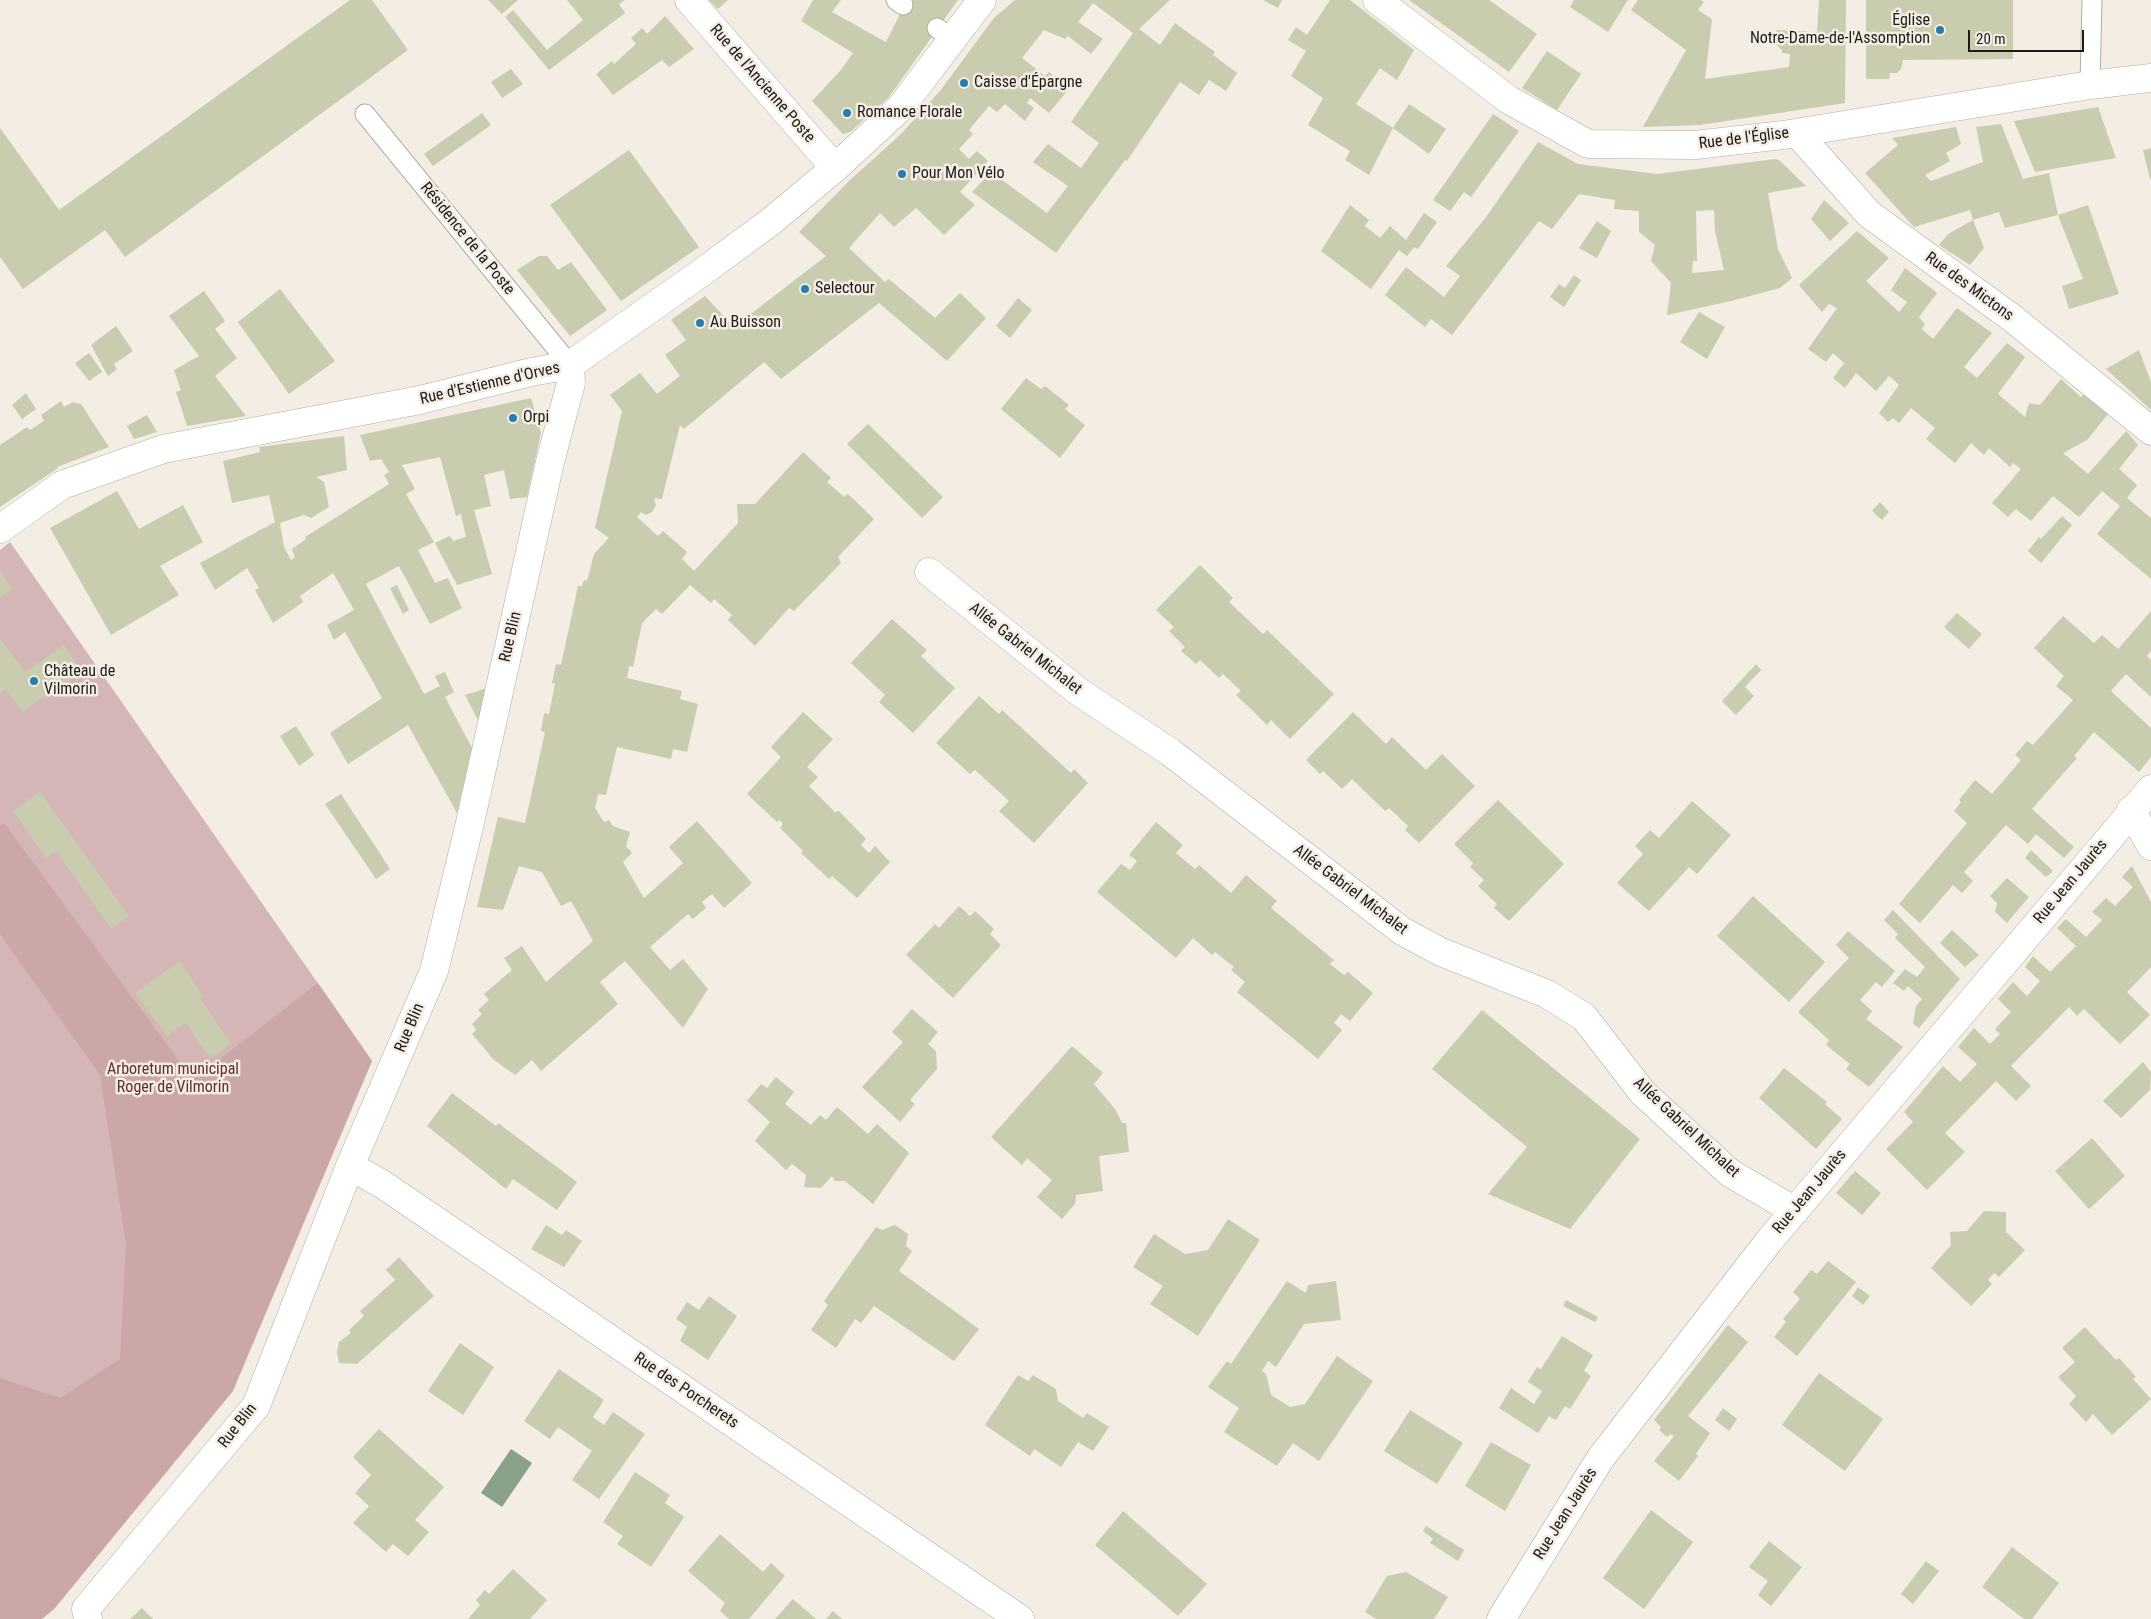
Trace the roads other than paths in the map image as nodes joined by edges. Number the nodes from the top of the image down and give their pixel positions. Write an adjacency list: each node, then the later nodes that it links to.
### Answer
1 (689, 0): 9 (street, Rue de l'Ancienne Poste)
2 (982, 0): 9 (street, Rue d'Estienne d'Orves)
3 (1378, 0): 8 (street, Rue de l'Église)
4 (2092, 0): 6 (lane)
5 (2151, 78): 6 (street, Rue de l'Église)
6 (2090, 86): 8 (street, Rue de l'Église)
7 (365, 114): 10 (lane, Résidence de la Poste)
8 (1797, 133): 11 (street, Rue des Mictons)
9 (835, 168): 10 (street, Rue d'Estienne d'Orves)
10 (570, 365): 12 (street, Rue d'Estienne d'Orves); 17 (street, Rue Blin)
11 (2151, 431)
12 (0, 529)
13 (929, 572): 18 (street, Allée Gabriel Michalet)
14 (2151, 789): 15 (street, Rue Jean Jaurès)
15 (2131, 810): 16 (street); 18 (street, Rue Jean Jaurès)
16 (2151, 846)
17 (350, 1166): 19 (street, Rue Blin); 20 (street, Rue des Porcherets)
18 (1795, 1211): 21 (street, Rue Jean Jaurès)
19 (83, 1616)
20 (1020, 1619)
21 (1501, 1619)

